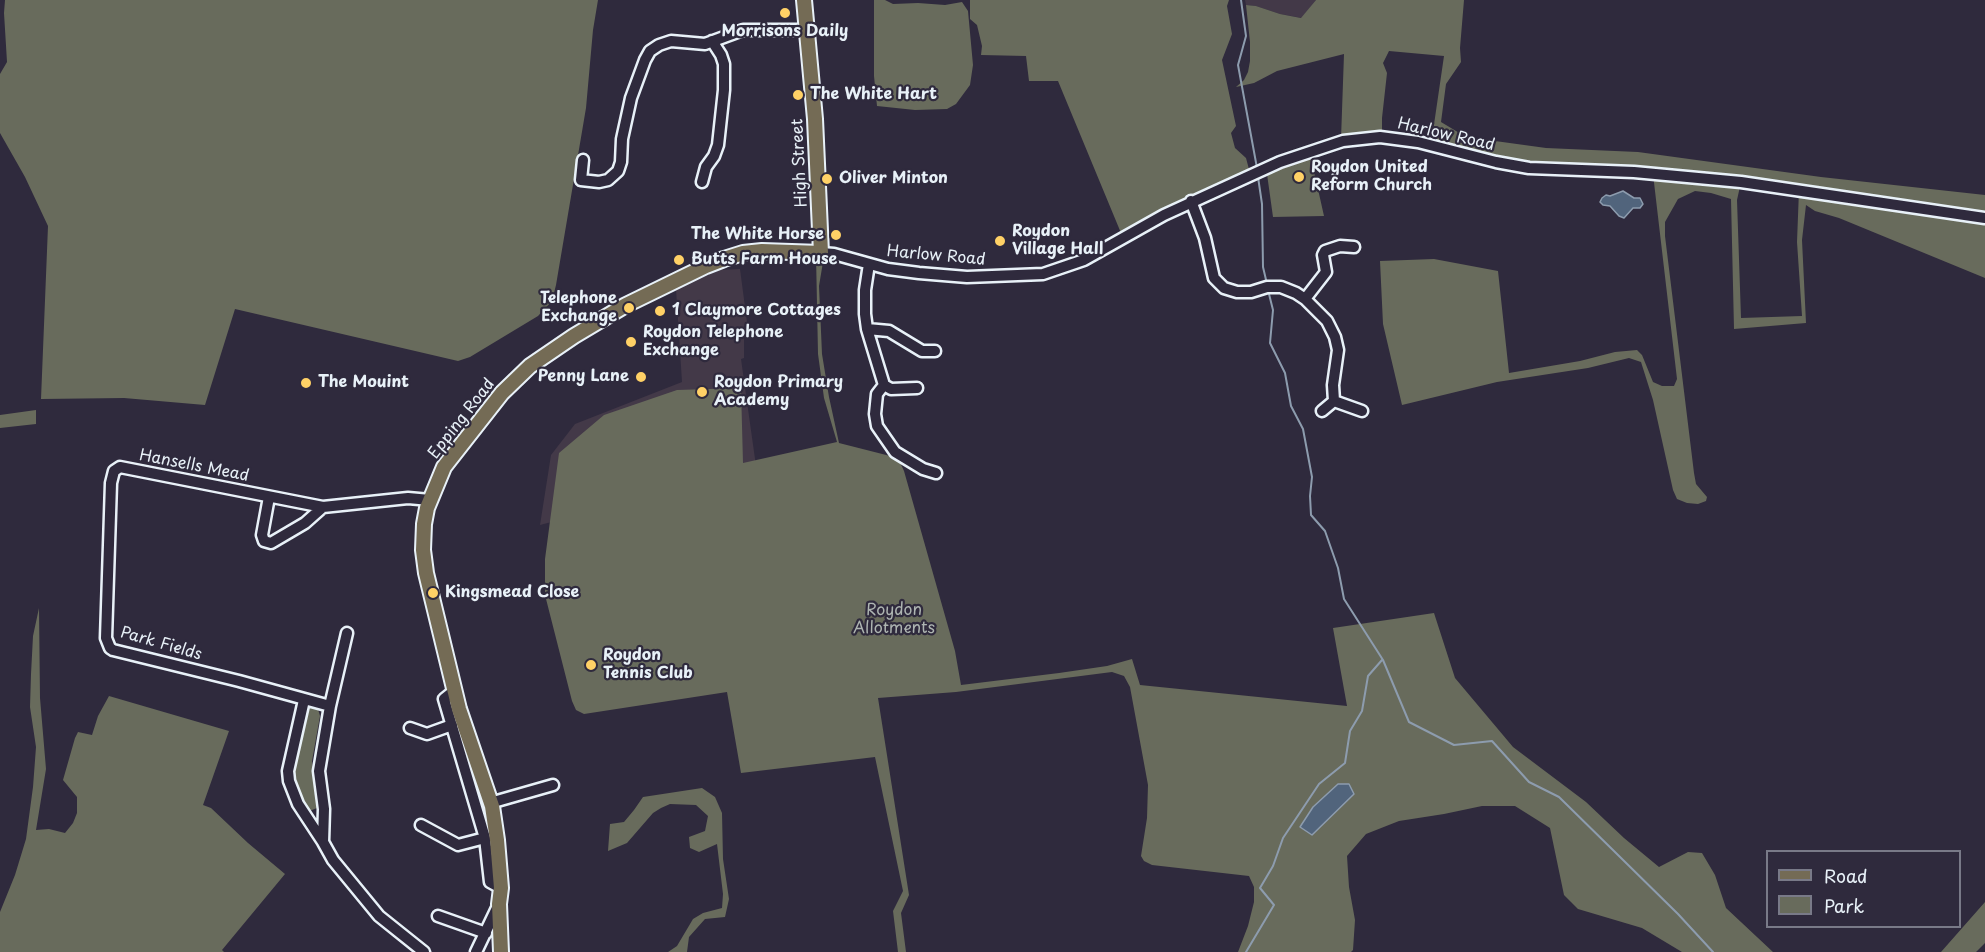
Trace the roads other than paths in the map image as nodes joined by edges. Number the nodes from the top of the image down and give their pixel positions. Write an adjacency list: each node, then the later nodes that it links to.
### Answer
1 (804, 0): 2 (main road, High Street)
2 (806, 30): 3 (street); 9 (main road, High Street)
3 (712, 41): 4 (street); 5 (street)
4 (583, 160)
5 (702, 182)
6 (1191, 201): 7 (street, Harlow Road); 10 (street, Harlow Road); 11 (street)
7 (1985, 218)
8 (1354, 247): 11 (street)
9 (820, 253): 10 (street, Harlow Road); 22 (main road, Epping Road)
10 (868, 264): 12 (street)
11 (1305, 299): 16 (street)
12 (867, 329): 13 (street); 14 (street)
13 (935, 351)
14 (884, 385): 15 (street); 20 (street)
15 (917, 388)
16 (1334, 401): 17 (street); 18 (street)
17 (1322, 411)
18 (1362, 411)
19 (114, 471): 21 (street, Hansells Mead); 26 (street, Park Fields)
20 (936, 473)
21 (269, 497): 23 (street, Hansells Mead); 23 (street, Hansells Mead)
22 (430, 500): 23 (street, Hansells Mead); 25 (main road, Epping Road)
23 (323, 507)
24 (347, 633): 27 (street)
25 (454, 691): 28 (street); 31 (main road, Epping Road)
26 (304, 700): 27 (street, Park Fields); 33 (street)
27 (330, 706): 32 (street)
28 (452, 725): 29 (street); 35 (street)
29 (410, 728)
30 (553, 785): 31 (street)
31 (490, 803): 37 (main road, Epping Road)
32 (324, 809): 33 (street); 36 (street)
33 (305, 815): 36 (street)
34 (421, 825): 35 (street)
35 (485, 838): 37 (street)
36 (323, 842): 41 (street)
37 (501, 888): 38 (main road, Epping Road)
38 (499, 904): 40 (street); 43 (main road, Epping Road)
39 (438, 916): 40 (street)
40 (486, 933): 42 (street)
41 (424, 952)
42 (476, 952)
43 (501, 952)

